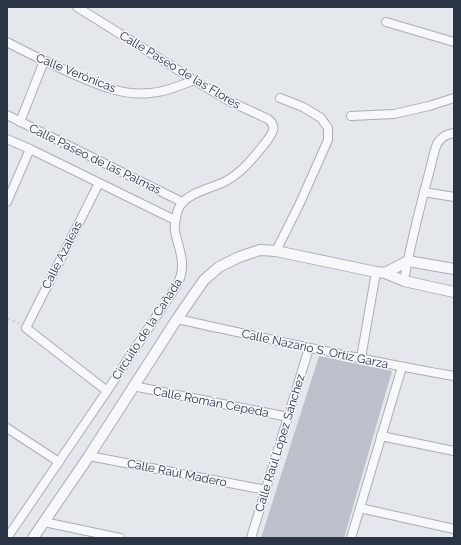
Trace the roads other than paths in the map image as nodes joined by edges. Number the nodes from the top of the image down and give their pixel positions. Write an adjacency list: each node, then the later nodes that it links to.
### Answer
1 (77, 7): 6 (street, Calle Paseo de las Flores)
2 (386, 22): 4 (street)
3 (7, 42): 5 (street, Calle Verónicas)
4 (454, 42)
5 (44, 62): 6 (street, Calle Verónicas); 11 (street)
6 (194, 80): 19 (street, Calle Paseo de las Flores)
7 (280, 98): 21 (street)
8 (454, 98): 10 (street)
9 (7, 115): 11 (street, Calle Paseo de las Palmas)
10 (351, 116)
11 (20, 122): 19 (street, Calle Paseo de las Palmas)
12 (454, 134): 16 (street)
13 (7, 139): 14 (street, Calle Paseo de las Palmas)
14 (30, 149): 15 (street, Calle Paseo de las Palmas); 18 (street)
15 (99, 183): 20 (street, Calle Paseo de las Palmas); 33 (street, Calle Azaleas)
16 (424, 192): 17 (street); 22 (street)
17 (454, 198)
18 (7, 202)
19 (182, 202): 20 (street, Circuito de la Cañada)
20 (175, 220): 33 (street, Circuito de la Cañada)
21 (276, 251): 24 (street); 27 (street, Circuito de la Cañada)
22 (408, 262): 23 (street); 24 (street); 25 (street)
23 (454, 269)
24 (381, 273): 25 (street); 29 (street)
25 (404, 281): 26 (street)
26 (454, 292)
27 (177, 319): 28 (street, Calle Nazario S. Ortiz Garza); 32 (street, Circuito de la Cañada)
28 (309, 348): 29 (street, Calle Nazario S. Ortiz Garza); 34 (street, Calle Raúl López Sánchez)
29 (361, 358): 30 (street, Calle Nazario S. Ortiz Garza)
30 (402, 367): 31 (street, Calle Nazario S. Ortiz Garza); 36 (street)
31 (454, 376)
32 (134, 386): 34 (street, Calle Román Cepeda); 38 (street, Circuito de la Cañada)
33 (107, 391): 39 (street, Circuito de la Cañada)
34 (288, 418): 40 (street, Calle Raúl López Sánchez)
35 (7, 428): 39 (street)
36 (381, 436): 37 (street); 41 (street)
37 (454, 451)
38 (89, 456): 40 (street, Calle Raúl Madero); 42 (street, Circuito de la Cañada)
39 (59, 462): 45 (street, Circuito de la Cañada)
40 (266, 490): 49 (street, Calle Raúl López Sánchez)
41 (360, 508): 43 (street); 50 (street)
42 (44, 522): 44 (street); 46 (street, Circuito de la Cañada)
43 (454, 528)
44 (78, 530): 47 (street); 48 (street)
45 (7, 538)
46 (33, 538)
47 (76, 538)
48 (120, 538)
49 (251, 538)
50 (351, 538)

